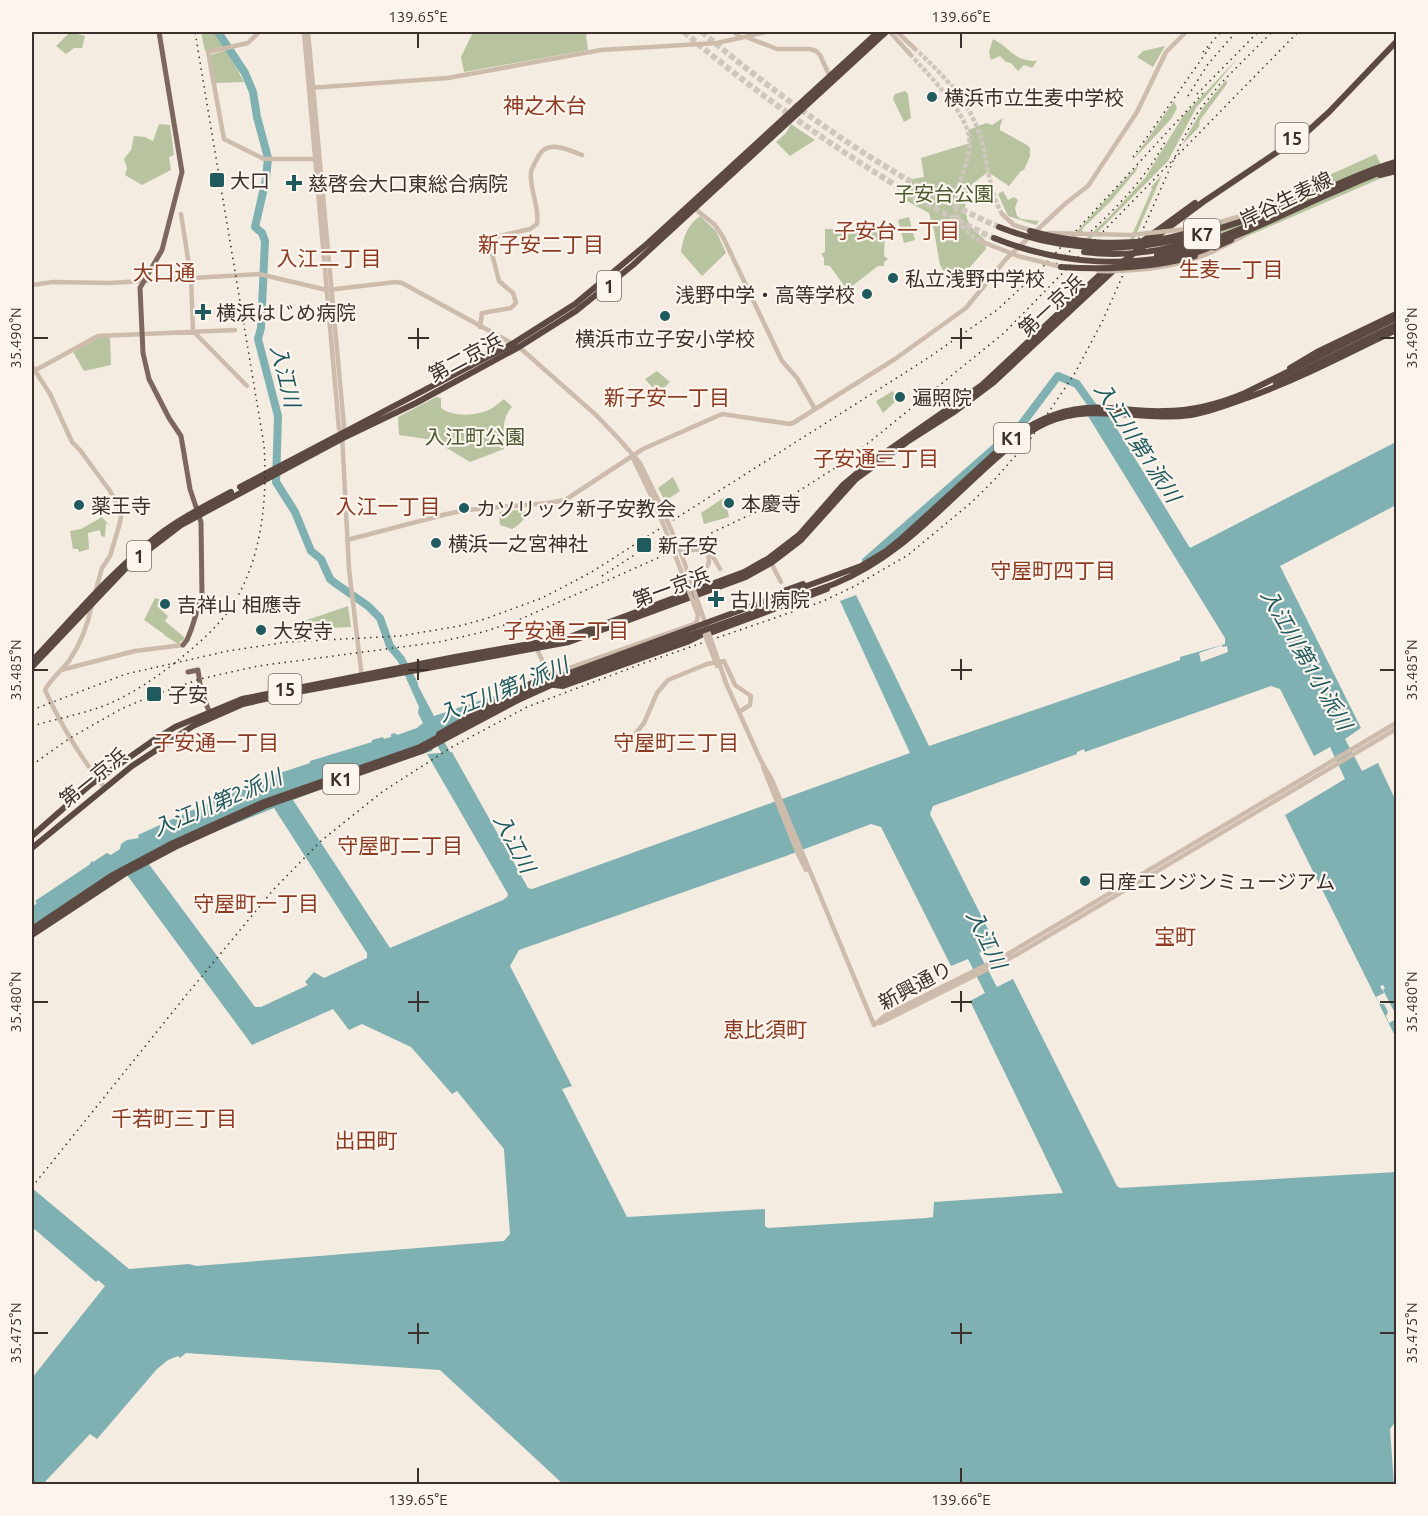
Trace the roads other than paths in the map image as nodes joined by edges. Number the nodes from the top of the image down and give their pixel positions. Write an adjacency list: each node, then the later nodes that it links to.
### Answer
1 (159, 32): 33 (main road)
2 (259, 32): 18 (street)
3 (306, 32): 16 (street)
4 (734, 32): 11 (street)
5 (766, 32): 11 (street)
6 (878, 32): 15 (highway, 第二京浜 / 1)
7 (888, 32): 14 (street); 22 (highway, 第二京浜 / 1)
8 (897, 32): 13 (street)
9 (1186, 32): 49 (street)
10 (1396, 37): 57 (highway, 第一京浜 / 15)
11 (743, 38): 15 (street); 16 (street)
12 (1396, 42): 57 (highway, 第一京浜 / 15)
13 (914, 48)
14 (910, 54)
15 (830, 77): 43 (highway, 第二京浜 / 1)
16 (311, 88): 18 (street)
17 (582, 155): 38 (street)
18 (318, 161): 35 (street)
19 (1396, 166): 20 (street, 岸谷生麦線, bridge); 21 (street, 岸谷生麦線, bridge); 21 (highway, K7, bridge); 25 (highway, K7, bridge)
20 (1304, 202): 30 (highway, bridge); 31 (street, 岸谷生麦線, bridge)
21 (1277, 206): 26 (highway, K7, bridge); 27 (highway, bridge)
22 (694, 208): 44 (highway, 第二京浜 / 1); 49 (street)
23 (180, 214): 32 (street)
24 (1002, 214): 27 (street, bridge)
25 (1269, 221): 30 (highway, K7, bridge); 31 (highway, bridge)
26 (999, 227)
27 (1030, 231)
28 (994, 238): 30 (highway, K7, bridge)
29 (980, 242): 31 (street, 岸谷生麦線, bridge)
30 (1069, 259)
31 (1061, 267)
32 (191, 278): 33 (street); 35 (street); 41 (street)
33 (144, 281): 34 (street); 42 (main road)
34 (32, 285)
35 (329, 290): 38 (street); 50 (street)
36 (1396, 317): 46 (highway, K1, bridge); 46 (highway, bridge)
37 (1396, 325): 48 (highway, bridge)
38 (480, 327): 43 (street)
39 (235, 330): 41 (street)
40 (1396, 330): 48 (highway, K1, bridge)
41 (194, 331): 42 (street); 47 (street)
42 (142, 334): 45 (street); 53 (main road)
43 (512, 344): 44 (street); 50 (highway, 第二京浜 / 1)
44 (519, 347): 50 (highway, 第二京浜 / 1); 51 (street)
45 (33, 369): 62 (street)
46 (1272, 379): 55 (highway, K1, bridge)
47 (247, 386)
48 (1238, 401): 59 (highway, K1, bridge)
49 (815, 409): 51 (street)
50 (342, 436): 53 (highway, 第二京浜 / 1); 54 (street)
51 (632, 456): 52 (street); 54 (street)
52 (659, 507): 56 (street, bridge); 65 (street, bridge)
53 (198, 512): 62 (highway, 第二京浜 / 1); 64 (highway, 第二京浜 / 1); 69 (main road)
54 (347, 540): 76 (street)
55 (895, 544): 61 (highway, bridge); 84 (highway, K1, bridge)
56 (681, 553): 58 (street, bridge); 68 (street, bridge)
57 (770, 561): 60 (street); 70 (highway, 第一京浜 / 15)
58 (720, 568)
59 (854, 575): 66 (highway, K1, bridge); 68 (highway, bridge)
60 (781, 582): 61 (highway)
61 (796, 587): 63 (highway, bridge)
62 (95, 593): 64 (street); 71 (highway, 第二京浜 / 1)
63 (778, 593)
64 (92, 604): 72 (highway, 第二京浜 / 1); 73 (street)
65 (698, 615): 67 (street, bridge); 75 (street, bridge)
66 (726, 622): 75 (highway, bridge); 78 (highway, K1, bridge)
67 (702, 627): 77 (street, bridge); 78 (highway, bridge)
68 (710, 633): 77 (street, bridge)
69 (183, 645): 73 (street)
70 (536, 646): 75 (street); 76 (highway, 第一京浜 / 15)
71 (32, 661)
72 (32, 668)
73 (61, 670): 86 (street)
74 (188, 672): 80 (main road)
75 (546, 676): 84 (highway, bridge)
76 (362, 677): 80 (highway, 第一京浜 / 15)
77 (726, 683): 79 (street)
78 (518, 700): 91 (highway, K1, bridge)
79 (740, 712): 83 (street); 85 (street, 新興通り)
80 (210, 714): 86 (highway, 第一京浜 / 15); 87 (highway, 第一京浜 / 15)
81 (1396, 723): 85 (street, 新興通り)
82 (1396, 729): 85 (street, 新興通り)
83 (628, 742)
84 (420, 747): 90 (highway, K1, bridge)
85 (1354, 751)
86 (97, 780): 87 (street); 88 (highway, 第一京浜 / 15)
87 (104, 787): 89 (highway, 第一京浜 / 15)
88 (32, 836)
89 (32, 848)
90 (32, 929)
91 (32, 935)

